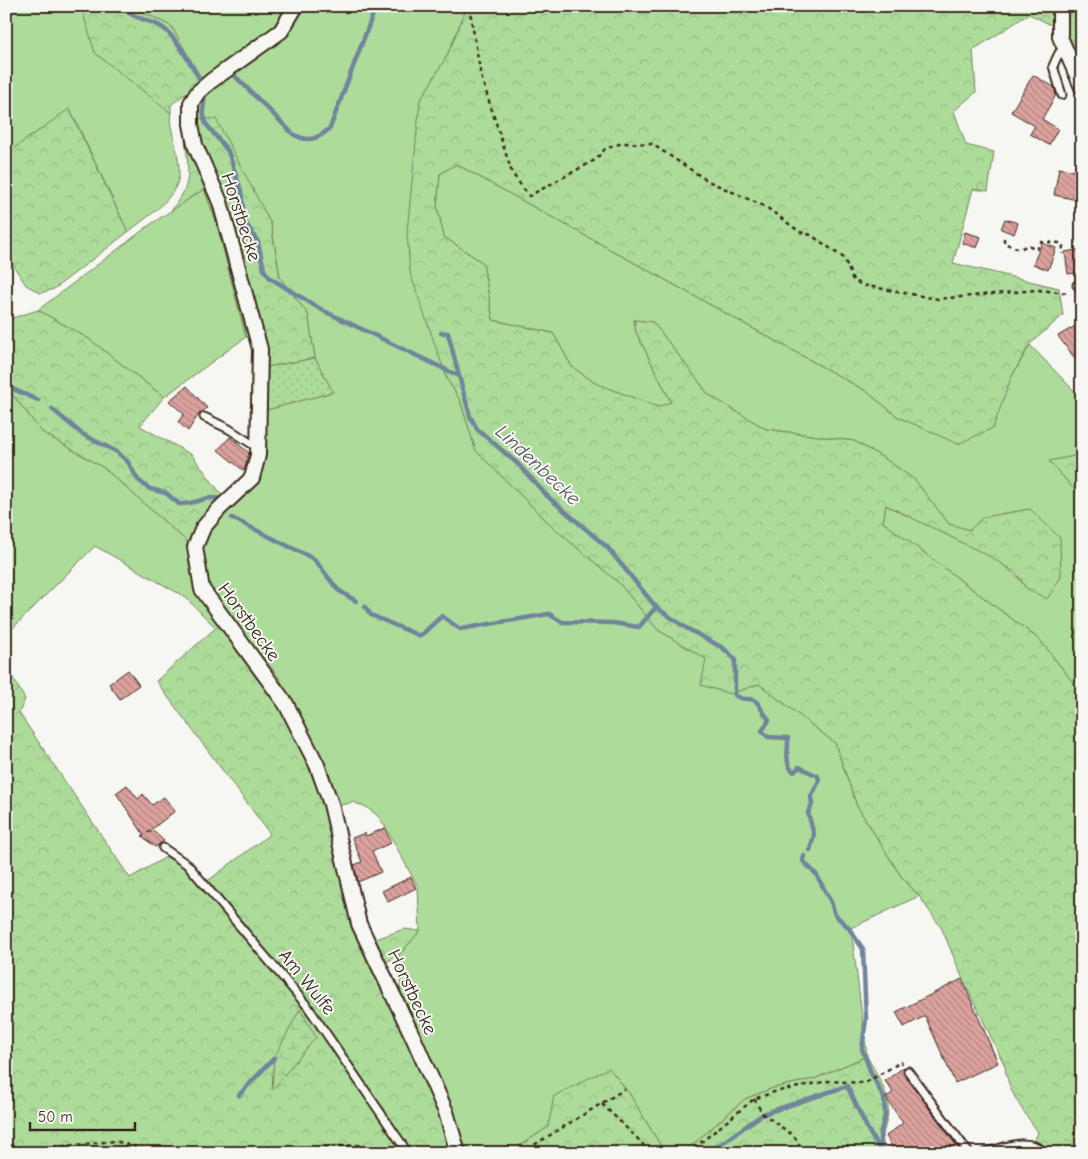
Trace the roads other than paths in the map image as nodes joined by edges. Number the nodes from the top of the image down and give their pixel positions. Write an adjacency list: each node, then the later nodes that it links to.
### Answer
1 (296, 6): 7 (street, Horstbecke)
2 (1060, 6): 3 (street)
3 (1065, 50): 4 (street); 5 (lane)
4 (1082, 87)
5 (1062, 95)
6 (204, 418): 7 (lane)
7 (258, 448): 11 (street, Horstbecke)
8 (163, 848): 10 (lane, Am Wulfe)
9 (908, 1071): 12 (lane)
10 (408, 1153)
11 (458, 1153)
12 (969, 1153)
13 (984, 1153): 14 (lane)
14 (1046, 1153)

